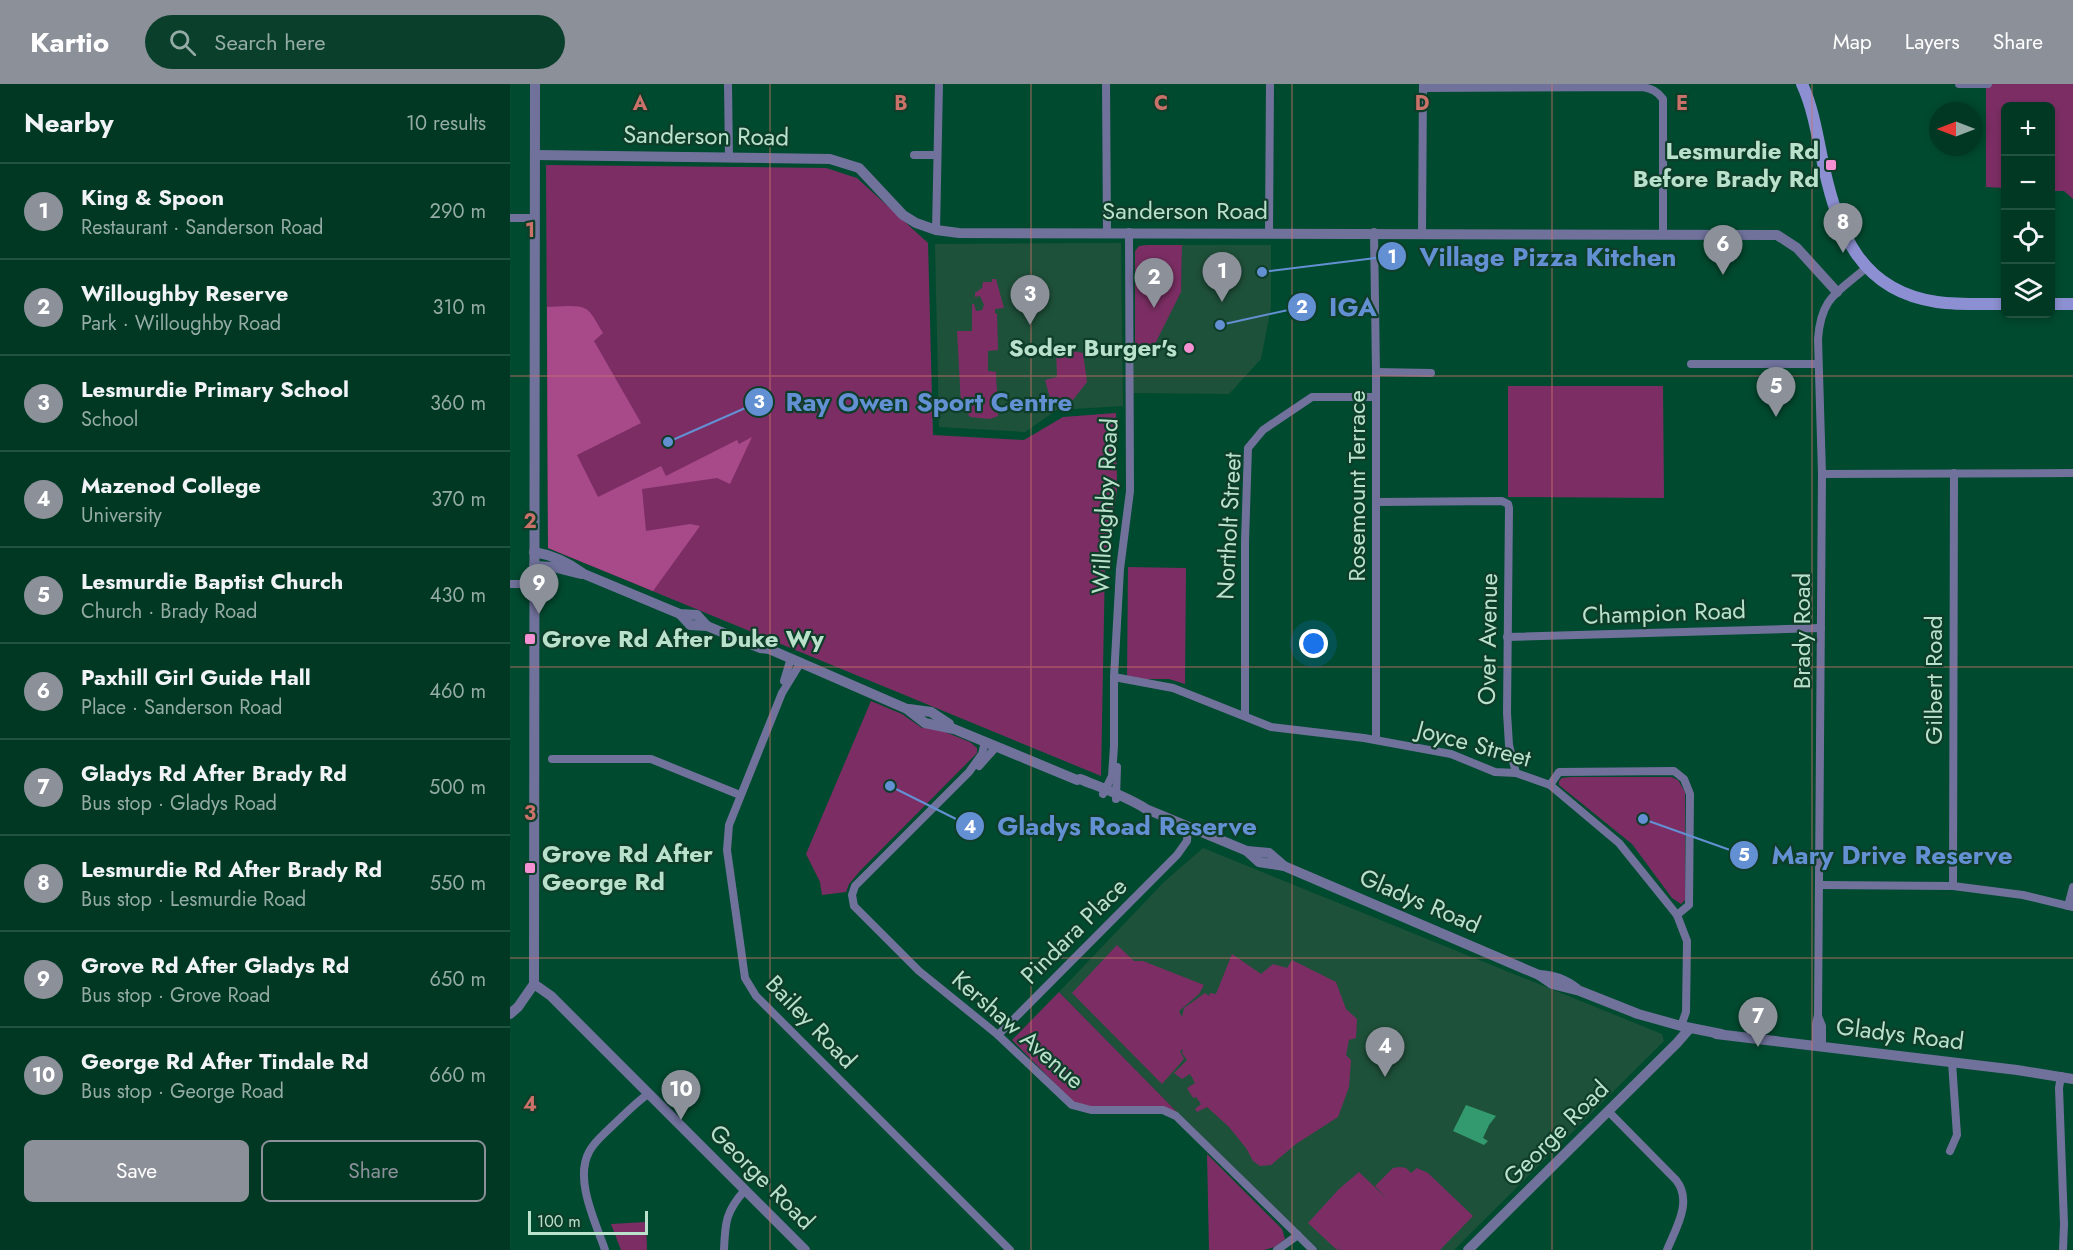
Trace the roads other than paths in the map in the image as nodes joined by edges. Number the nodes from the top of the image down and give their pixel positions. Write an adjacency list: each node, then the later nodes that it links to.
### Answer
1 (535, 84): 10 (street)
2 (728, 84): 13 (street)
3 (939, 84): 12 (street)
4 (1106, 84): 17 (street)
5 (1270, 84): 19 (street)
6 (1802, 84): 23 (main road)
7 (1959, 84): 8 (street)
8 (1988, 84)
9 (1423, 86): 21 (street); 22 (street)
10 (535, 155): 13 (street, Sanderson Road); 15 (street)
11 (914, 155): 12 (street)
12 (937, 155): 16 (street)
13 (729, 158): 16 (street, Sanderson Road)
14 (510, 218): 15 (street)
15 (535, 218): 37 (street)
16 (936, 230): 17 (street, Sanderson Road)
17 (1107, 232): 18 (street, Sanderson Road)
18 (1129, 232): 19 (street, Sanderson Road); 45 (street, Willoughby Road)
19 (1269, 232): 20 (street, Sanderson Road)
20 (1374, 232): 21 (street, Sanderson Road); 30 (street, Rosemount Terrace)
21 (1422, 233): 22 (street, Sanderson Road)
22 (1663, 234): 24 (street, Sanderson Road)
23 (1866, 268): 24 (street, Brady Road); 25 (main road)
24 (1837, 292): 29 (street, Brady Road)
25 (2001, 304)
26 (2055, 304): 27 (main road)
27 (2073, 304)
28 (1691, 364): 29 (street)
29 (1818, 364): 35 (street, Brady Road)
30 (1376, 372): 31 (street); 32 (street, Rosemount Terrace)
31 (1431, 373)
32 (1376, 397): 36 (street, Rosemount Terrace); 46 (street, Northolt Street)
33 (2073, 472): 34 (street)
34 (1954, 473): 35 (street); 62 (street, Gilbert Road)
35 (1822, 474): 42 (street, Brady Road)
36 (1377, 502): 43 (street, Over Avenue); 47 (street, Rosemount Terrace)
37 (534, 552): 38 (street); 39 (street, Gladys Road)
38 (534, 566): 39 (street, Gladys Road); 41 (street)
39 (584, 574): 44 (street, Gladys Road)
40 (510, 584): 41 (street)
41 (534, 584): 66 (street)
42 (1821, 628): 43 (street, Champion Road); 61 (street, Brady Road)
43 (1508, 637): 53 (street, Over Avenue)
44 (795, 663): 48 (street, Gladys Road); 56 (street, Bailey Road)
45 (1114, 677): 46 (street, Joyce Street); 49 (street, Willoughby Road)
46 (1245, 715): 47 (street, Joyce Street)
47 (1376, 740): 53 (street, Joyce Street)
48 (985, 741): 50 (street, Gladys Road); 52 (street, Kershaw Avenue)
49 (1114, 746): 55 (street, Willoughby Road); 57 (street, Willoughby Road)
50 (996, 747): 52 (street, Kershaw Avenue); 55 (street, Gladys Road)
51 (552, 759): 56 (street)
52 (969, 772): 69 (street, Kershaw Avenue)
53 (1516, 774): 54 (street, Joyce Street)
54 (1550, 785): 65 (street, Joyce Street); 65 (street)
55 (1104, 792): 57 (street, Gladys Road)
56 (740, 795): 82 (street, Bailey Road)
57 (1116, 797): 58 (street, Gladys Road)
58 (1188, 827): 59 (street, Gladys Road); 60 (street, Pindara Place)
59 (1200, 832): 60 (street, Pindara Place); 68 (street, Gladys Road)
60 (1177, 855): 69 (street, Pindara Place)
61 (1820, 885): 62 (street); 70 (street, Brady Road)
62 (1953, 886): 64 (street)
63 (2073, 886): 64 (street)
64 (2071, 907)
65 (1677, 915): 68 (street, Joyce Street)
66 (534, 984): 67 (street); 74 (street, George Road)
67 (510, 1014)
68 (1683, 1030): 70 (street, Gladys Road); 75 (street, George Road)
69 (998, 1035): 78 (street, Kershaw Avenue)
70 (1819, 1045): 71 (street, Gladys Road)
71 (1952, 1062): 72 (street, Gladys Road); 76 (street)
72 (2061, 1076): 73 (street, Gladys Road); 87 (street)
73 (2073, 1078)
74 (648, 1094): 77 (street, George Road); 79 (street)
75 (1608, 1111): 85 (street, George Road); 86 (street)
76 (1950, 1151)
77 (745, 1190): 80 (street); 81 (street, George Road)
78 (1298, 1235): 83 (street); 84 (street, Kershaw Avenue)
79 (605, 1250)
80 (724, 1250)
81 (805, 1250)
82 (1010, 1250)
83 (1277, 1250)
84 (1313, 1250)
85 (1468, 1250)
86 (1667, 1250)
87 (2063, 1250)

